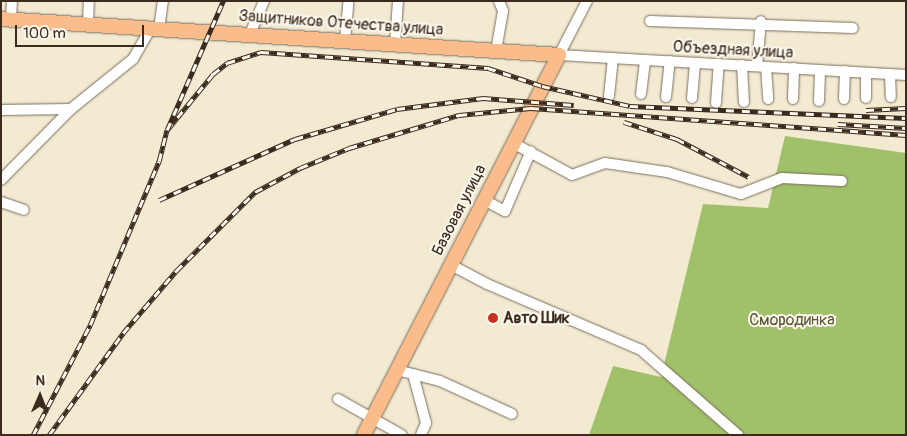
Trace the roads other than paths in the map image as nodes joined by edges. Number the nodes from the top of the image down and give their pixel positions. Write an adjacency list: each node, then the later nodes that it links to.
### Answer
1 (12, 1): 9 (street)
2 (89, 1): 12 (street)
3 (163, 1): 13 (street)
4 (264, 1): 15 (street)
5 (398, 1): 17 (street)
6 (499, 1): 18 (street)
7 (587, 1): 19 (street, Базовая улица)
8 (348, 3): 16 (street)
9 (6, 19): 12 (main road, Защитников Отечества улица)
10 (650, 21): 11 (street)
11 (760, 23): 14 (street); 26 (street)
12 (88, 24): 13 (main road, Защитников Отечества улица)
13 (155, 28): 15 (main road, Защитников Отечества улица); 45 (street)
14 (853, 28)
15 (250, 34): 16 (main road, Защитников Отечества улица)
16 (345, 40): 17 (main road, Защитников Отечества улица)
17 (395, 44): 18 (main road, Защитников Отечества улица)
18 (496, 51): 19 (main road, Защитников Отечества улица)
19 (559, 55): 20 (street, Объездная улица); 47 (main road, Базовая улица)
20 (613, 58): 21 (street, Объездная улица); 34 (street)
21 (645, 60): 22 (street, Объездная улица); 33 (street)
22 (670, 61): 23 (street, Объездная улица); 36 (street)
23 (696, 63): 24 (street, Объездная улица); 37 (street)
24 (719, 64): 25 (street, Объездная улица); 44 (street)
25 (742, 65): 26 (street, Объездная улица); 43 (street)
26 (761, 67): 27 (street, Объездная улица); 39 (street)
27 (794, 68): 28 (street, Объездная улица); 40 (street)
28 (820, 70): 29 (street, Объездная улица); 42 (street)
29 (845, 71): 30 (street, Объездная улица); 41 (street)
30 (866, 72): 31 (street, Объездная улица); 38 (street)
31 (890, 74): 32 (street, Объездная улица); 35 (street)
32 (906, 75)
33 (641, 94)
34 (609, 96)
35 (891, 97)
36 (666, 98)
37 (692, 98)
38 (866, 98)
39 (768, 99)
40 (793, 99)
41 (844, 99)
42 (819, 101)
43 (744, 102)
44 (716, 103)
45 (71, 109): 46 (street); 49 (street)
46 (1, 110)
47 (513, 143): 48 (street); 51 (main road, Базовая улица)
48 (531, 151): 50 (street); 51 (street)
49 (1, 180)
50 (842, 181)
51 (484, 200): 54 (main road, Базовая улица)
52 (1, 202): 53 (street)
53 (24, 210)
54 (451, 265): 55 (main road, Базовая улица); 61 (street)
55 (397, 370): 56 (street); 59 (main road, Базовая улица)
56 (413, 374): 58 (street); 63 (street)
57 (338, 399): 59 (street)
58 (512, 414)
59 (373, 416): 60 (main road, Базовая улица); 62 (street)
60 (365, 434)
61 (736, 434)
62 (402, 435)
63 (421, 435)

